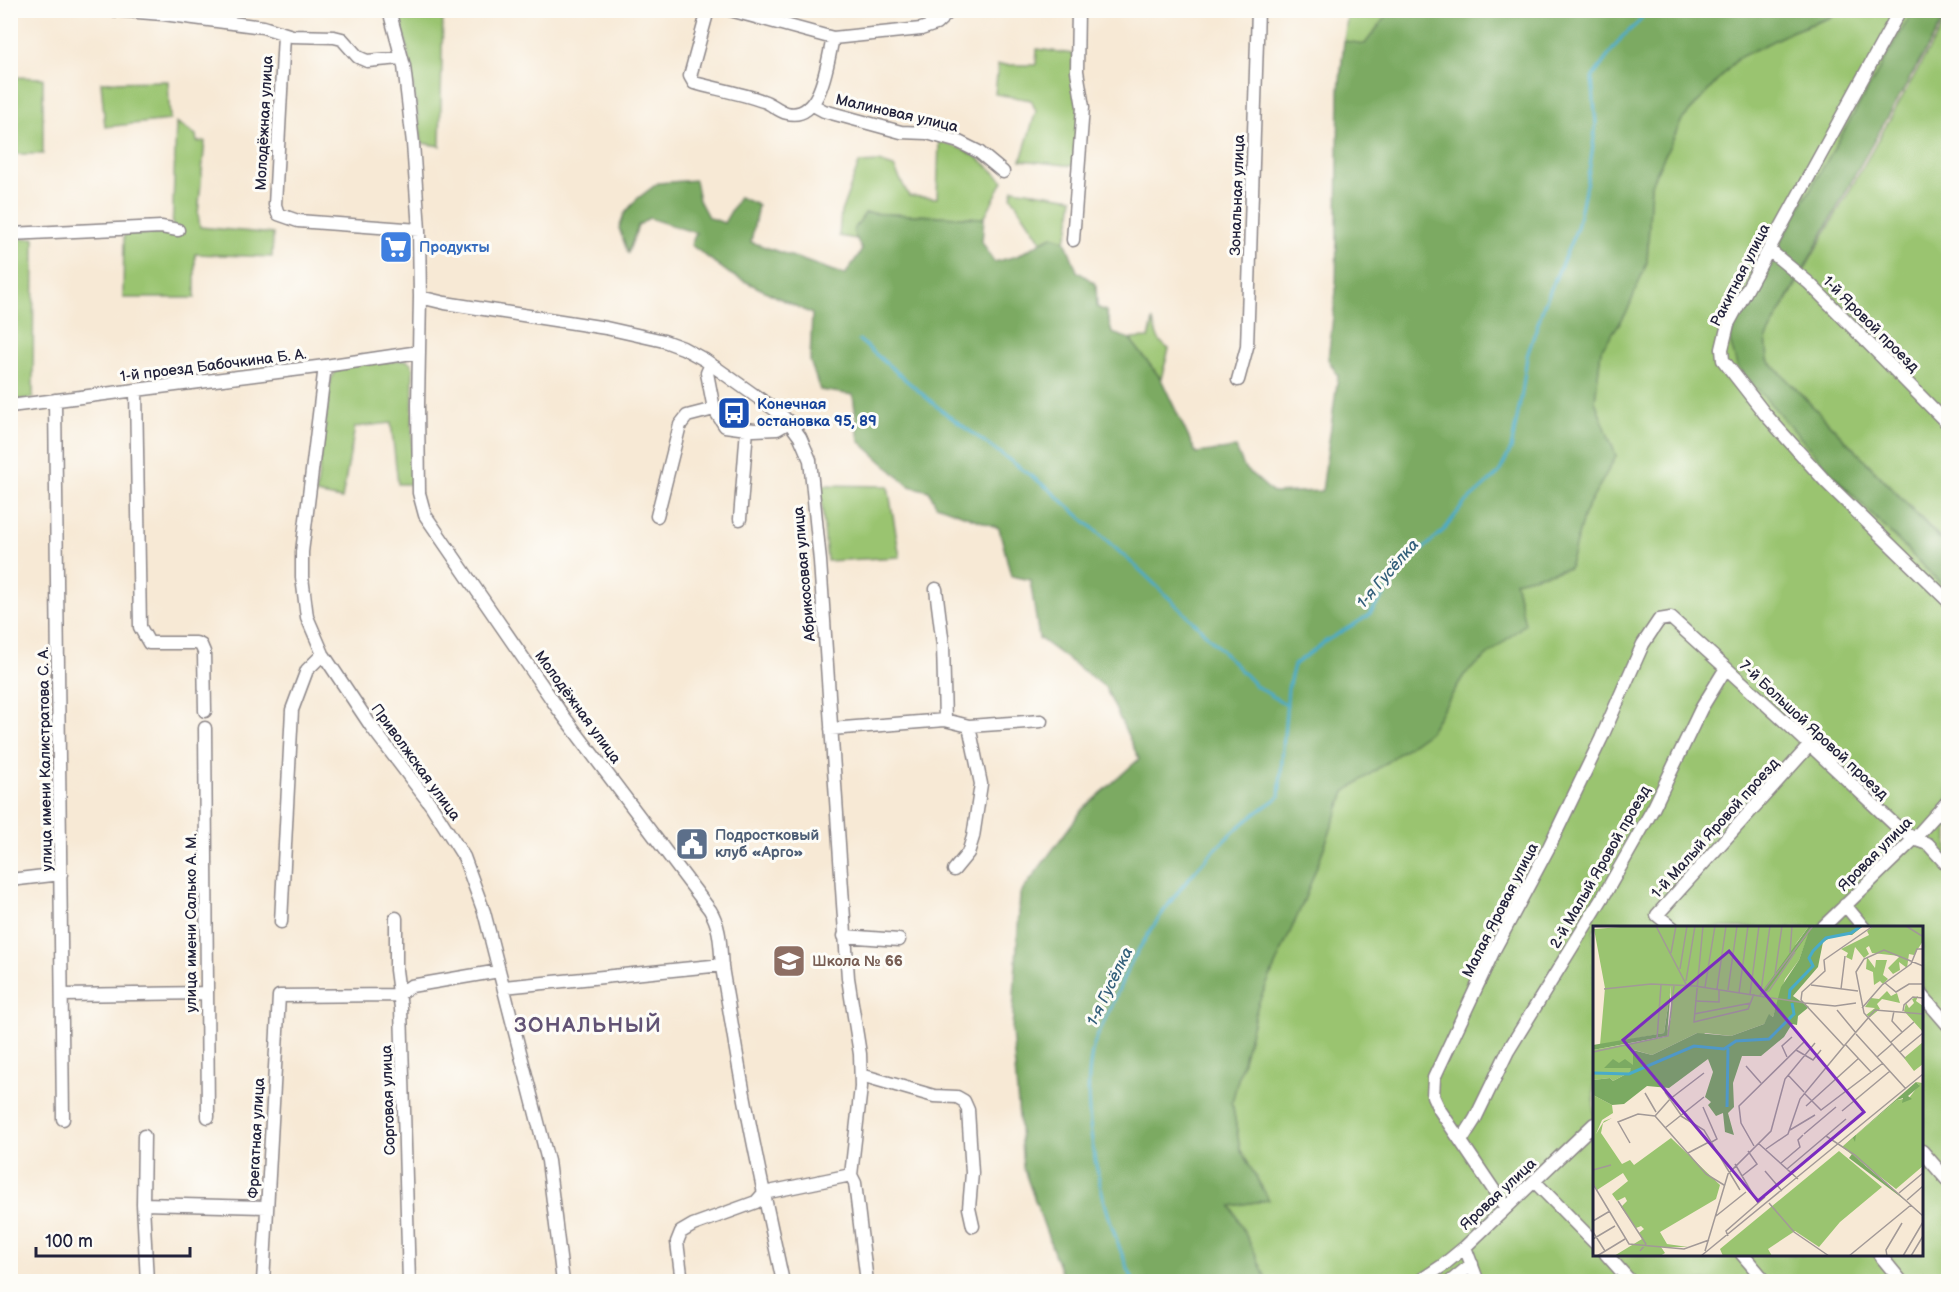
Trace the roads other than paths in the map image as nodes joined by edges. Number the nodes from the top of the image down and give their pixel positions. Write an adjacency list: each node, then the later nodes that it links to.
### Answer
1 (113, 10): 9 (street, Молодёжная улица)
2 (389, 10): 11 (street, Молодёжная улица)
3 (708, 10): 12 (street, Малиновая улица)
4 (730, 10): 10 (street)
5 (951, 10): 10 (street)
6 (1078, 10): 17 (street)
7 (1258, 10): 23 (street, Зональная улица)
8 (1900, 10): 18 (street, Ракитная улица)
9 (284, 35): 11 (street, Молодёжная улица); 15 (street, Молодёжная улица)
10 (833, 38): 12 (street, Малиновая улица)
11 (402, 58): 15 (street, Молодёжная улица)
12 (813, 105): 13 (street, Малиновая улица)
13 (1003, 172)
14 (178, 230): 16 (street)
15 (419, 230): 19 (street, Молодёжная улица)
16 (10, 234)
17 (1073, 240)
18 (1769, 250): 29 (street, 1-й Яровой проезд); 34 (street, Ракитная улица)
19 (420, 297): 20 (street, Молодёжная улица); 21 (street, Абрикосовая улица)
20 (419, 352): 22 (street, 1-й проезд Бабочкина Б. А.); 59 (street, Молодёжная улица)
21 (711, 364): 27 (street); 28 (street, Абрикосовая улица)
22 (325, 366): 24 (street, 1-й проезд Бабочкина Б. А.); 36 (street, Приволжская улица)
23 (1238, 380)
24 (136, 390): 25 (street, 1-й проезд Бабочкина Б. А.); 38 (street)
25 (55, 400): 26 (street, 1-й проезд Бабочкина Б. А.); 49 (street, улица имени Калистратова С. А.)
26 (10, 406)
27 (714, 409): 30 (street); 31 (street)
28 (789, 422): 30 (street); 43 (street, Абрикосовая улица)
29 (1948, 424)
30 (747, 429): 32 (street)
31 (657, 516)
32 (740, 519)
33 (936, 589): 39 (street)
34 (1948, 601)
35 (1659, 620): 37 (street, 7-й Большой Яровой проезд); 72 (street, Малая Яровая улица)
36 (323, 654): 53 (street); 60 (street, Приволжская улица)
37 (1726, 668): 44 (street, 7-й Большой Яровой проезд); 72 (street, 2-й Малый Яровой проезд)
38 (205, 711)
39 (945, 720): 41 (street); 43 (street)
40 (1041, 721): 41 (street)
41 (969, 726): 48 (street)
42 (205, 728): 62 (street, улица имени Салько А. М.)
43 (831, 729): 57 (street, Абрикосовая улица)
44 (1809, 746): 46 (street, 7-й Большой Яровой проезд); 54 (street, 1-й Малый Яровой проезд)
45 (1948, 801): 46 (street, Яровая улица)
46 (1914, 839): 47 (street, 7-й Большой Яровой проезд); 51 (street, Яровая улица)
47 (1948, 866)
48 (954, 870)
49 (61, 874): 50 (street); 63 (street, улица имени Калистратова С. А.)
50 (10, 880)
51 (1845, 905): 55 (street, Яровая улица); 56 (street)
52 (396, 918): 64 (street, Сорговая улица)
53 (281, 922)
54 (1672, 926)
55 (1823, 926)
56 (1863, 926)
57 (844, 936): 58 (street); 67 (street, Абрикосовая улица)
58 (899, 940)
59 (722, 965): 61 (street); 77 (street, Молодёжная улица)
60 (499, 971): 61 (street, Приволжская улица); 64 (street)
61 (504, 987): 91 (street, Приволжская улица)
62 (206, 993): 63 (street); 68 (street, улица имени Салько А. М.)
63 (63, 994): 69 (street, улица имени Калистратова С. А.)
64 (399, 995): 79 (street, Фрегатная улица); 90 (street, Сорговая улица)
65 (1923, 996): 66 (street)
66 (1948, 1025)
67 (861, 1076): 74 (street, Абрикосовая улица); 81 (street)
68 (208, 1117)
69 (63, 1119)
70 (1593, 1125): 75 (street, Яровая улица)
71 (144, 1136): 78 (street)
72 (1461, 1141): 80 (street, Малая Яровая улица)
73 (1923, 1152): 76 (street)
74 (851, 1175): 77 (street); 94 (street, Абрикосовая улица)
75 (1534, 1181): 80 (street, Яровая улица); 82 (street)
76 (1948, 1181)
77 (764, 1193): 92 (street); 93 (street, Молодёжная улица)
78 (143, 1204): 79 (street); 88 (street)
79 (267, 1206): 89 (street, Фрегатная улица)
80 (1506, 1208): 83 (street, Яровая улица)
81 (973, 1226)
82 (1593, 1241)
83 (1465, 1247): 87 (street); 95 (street, Яровая улица)
84 (1608, 1256): 98 (street)
85 (1744, 1256): 99 (street)
86 (1881, 1256): 100 (street)
87 (1472, 1264): 96 (street); 97 (street)
88 (147, 1281)
89 (263, 1281)
90 (409, 1281)
91 (564, 1281)
92 (682, 1281)
93 (783, 1281)
94 (867, 1281)
95 (1418, 1281)
96 (1450, 1281)
97 (1479, 1281)
98 (1631, 1281)
99 (1766, 1281)
100 (1902, 1281)

